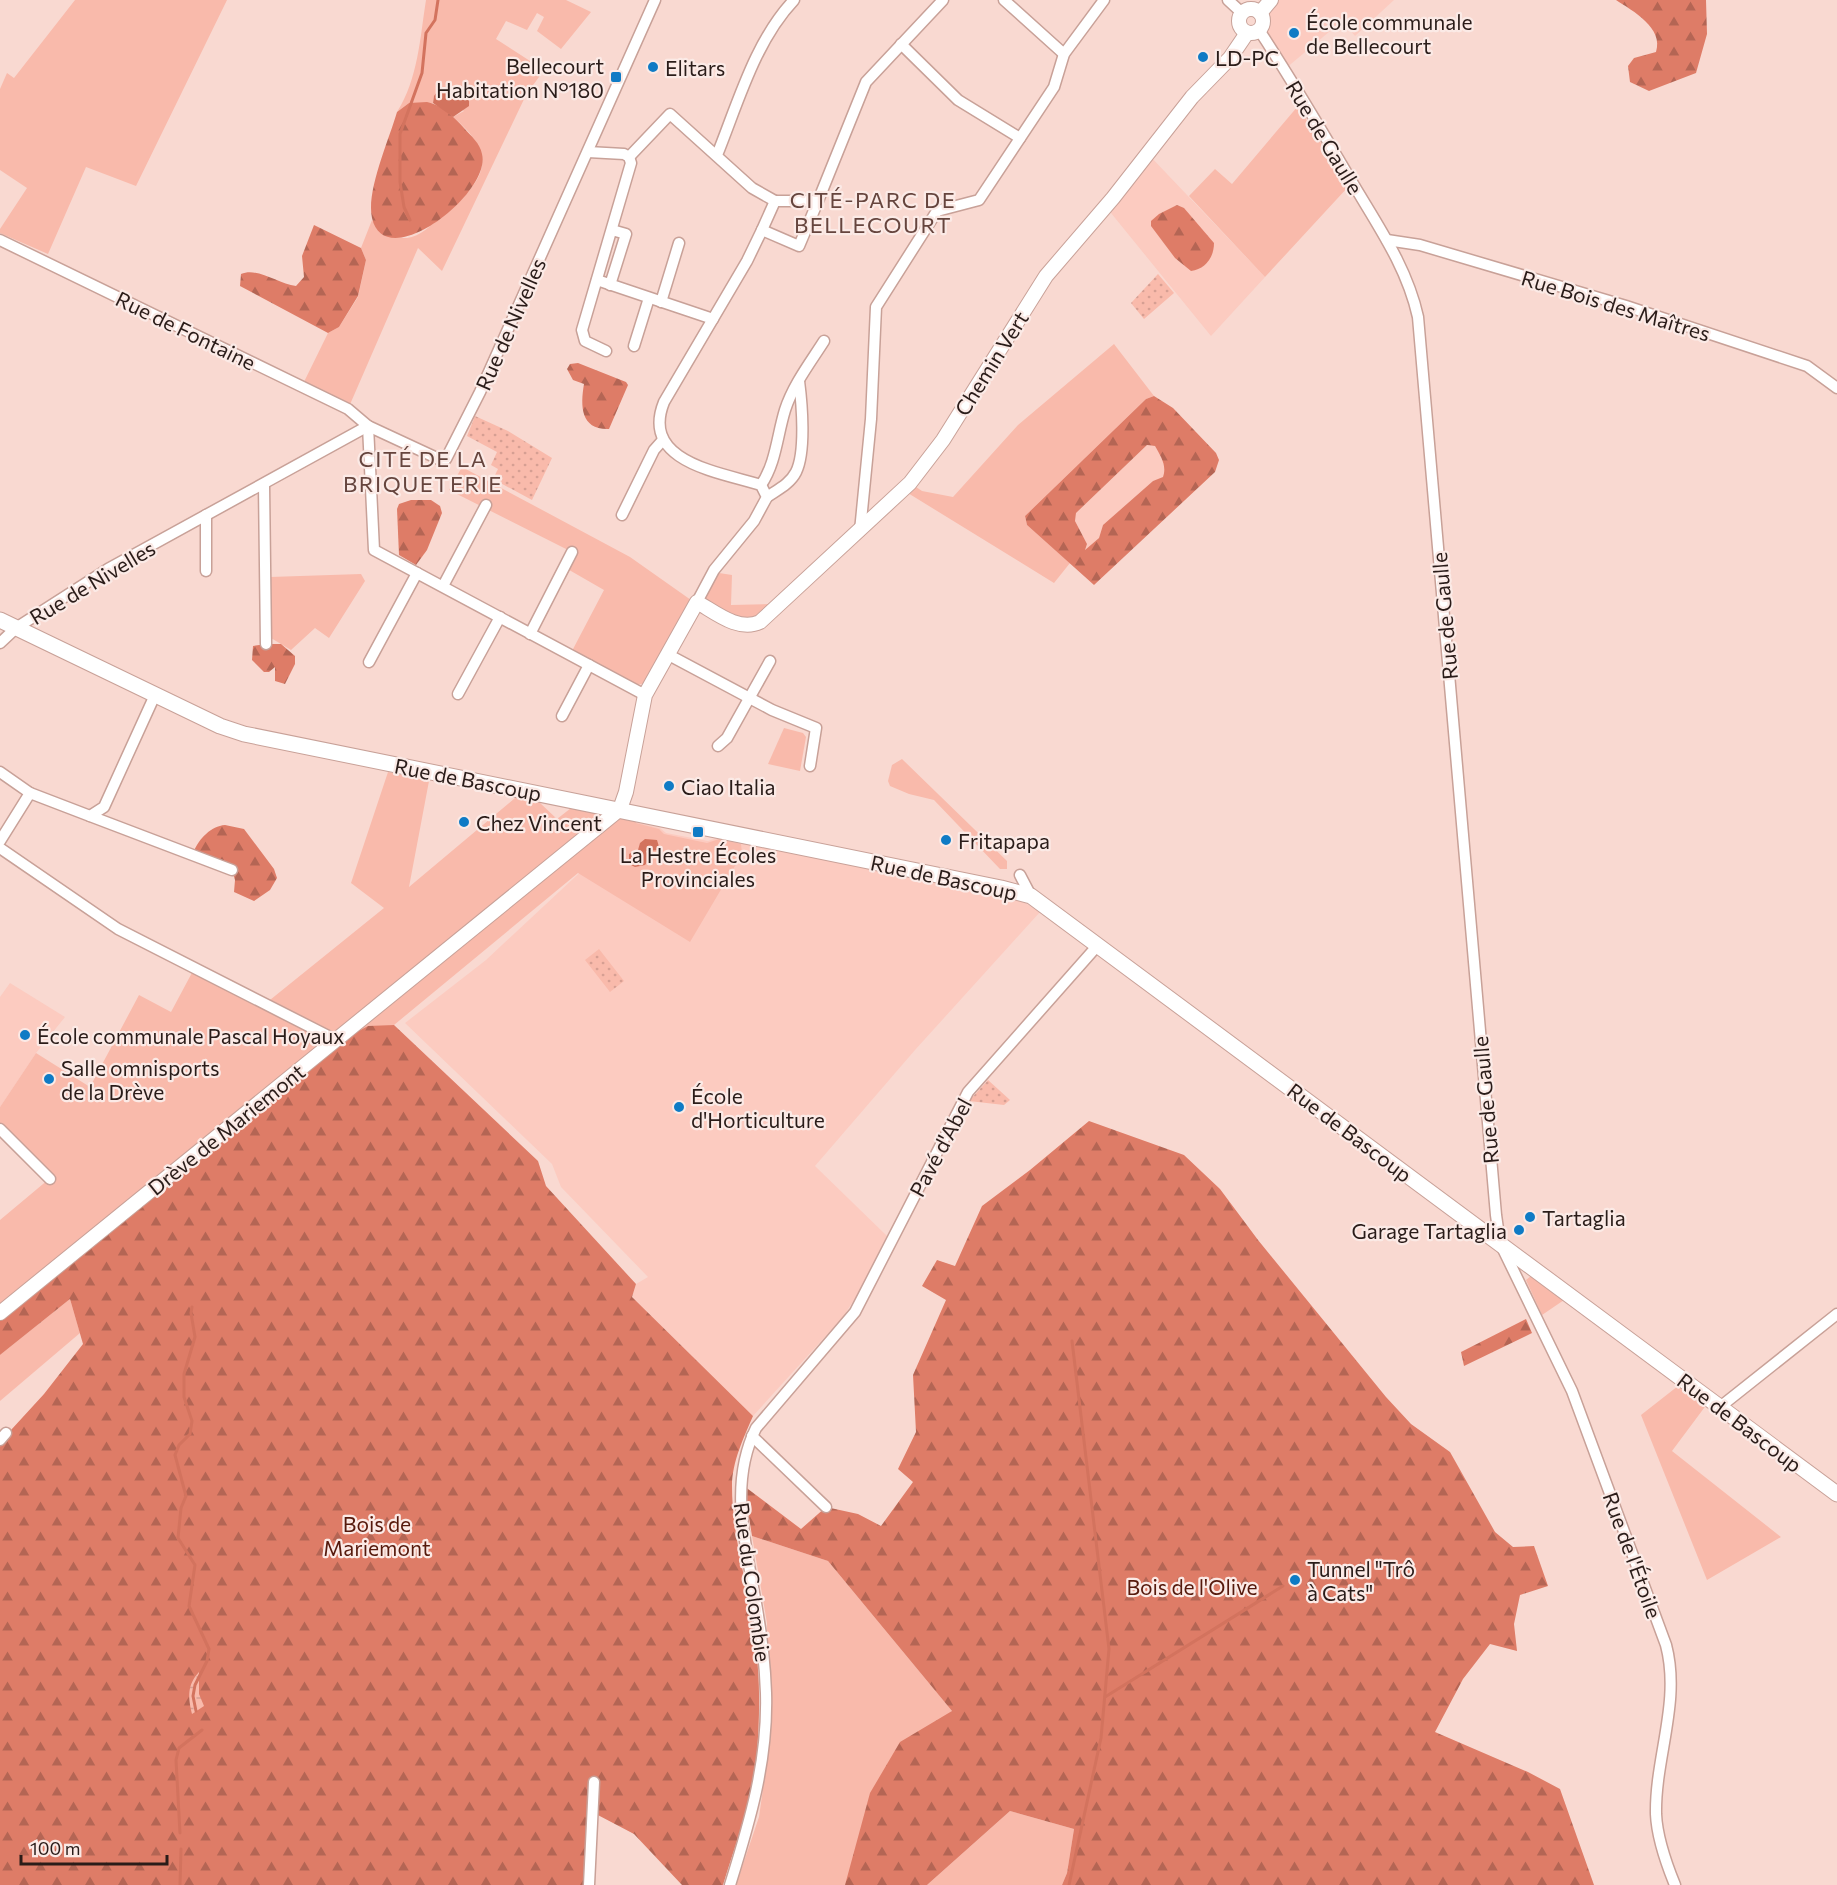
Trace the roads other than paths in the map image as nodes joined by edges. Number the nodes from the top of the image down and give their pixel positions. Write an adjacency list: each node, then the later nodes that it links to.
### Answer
1 (655, 0): 14 (street, Rue de Nivelles)
2 (794, 0): 15 (street)
3 (943, 0): 11 (street)
4 (1004, 0): 12 (street)
5 (1104, 0): 12 (street)
6 (1228, 0): 8 (street)
7 (1270, 0): 9 (street)
8 (1242, 13): 9 (street); 10 (street)
9 (1260, 13): 10 (street)
10 (1253, 32): 22 (street, Rue de Gaulle); 42 (street, Chemin Vert)
11 (901, 44): 13 (street); 18 (street)
12 (1064, 54): 13 (street)
13 (1020, 138): 42 (street)
14 (588, 152): 16 (street); 34 (street, Rue de Nivelles)
15 (717, 155): 16 (street); 17 (street)
16 (630, 157): 19 (street)
17 (776, 201): 18 (street); 20 (street)
18 (818, 201): 20 (street)
19 (612, 230): 24 (street); 25 (street)
20 (762, 230): 28 (street)
21 (0, 240): 34 (street, Rue de Fontaine)
22 (1387, 240): 33 (street, Rue Bois des Maîtres); 78 (street, Rue de Gaulle)
23 (679, 243): 27 (street)
24 (597, 280): 25 (street); 31 (street)
25 (610, 285): 26 (street)
26 (649, 298): 27 (street); 30 (street)
27 (661, 302): 28 (street)
28 (713, 319): 35 (street)
29 (824, 341): 32 (street)
30 (634, 346)
31 (606, 351)
32 (799, 381): 37 (street); 38 (street)
33 (1837, 388)
34 (368, 426): 36 (street, Rue de Nivelles); 45 (street)
35 (662, 441): 37 (street); 41 (street)
36 (264, 485): 40 (street, Rue de Nivelles); 53 (street)
37 (761, 485): 38 (street)
38 (767, 496): 47 (street)
39 (486, 505): 46 (street)
40 (206, 515): 44 (street); 50 (street, Rue de Nivelles)
41 (622, 515)
42 (860, 531): 47 (street, Chemin Vert)
43 (572, 552): 51 (street)
44 (206, 571)
45 (417, 573): 46 (street); 56 (street)
46 (443, 586): 48 (street)
47 (697, 602): 54 (street)
48 (500, 617): 51 (street); 58 (street)
49 (0, 620): 50 (main road, Rue de Bascoup)
50 (16, 628): 52 (street, Rue de Nivelles); 59 (main road, Rue de Bascoup)
51 (530, 634): 57 (street)
52 (0, 643)
53 (266, 644)
54 (667, 654): 60 (street); 61 (street)
55 (770, 661): 61 (street)
56 (369, 662)
57 (589, 665): 60 (street); 62 (street)
58 (458, 694)
59 (155, 695): 67 (main road, Rue de Bascoup); 68 (street)
60 (645, 695): 67 (street)
61 (749, 697): 63 (street); 64 (street)
62 (562, 716)
63 (718, 746)
64 (810, 766)
65 (0, 772): 66 (street)
66 (30, 793): 68 (street); 69 (street)
67 (620, 809): 73 (main road, Rue de Bascoup); 75 (street, Drève de Mariemont)
68 (90, 816): 71 (street)
69 (0, 841)
70 (0, 848): 75 (street)
71 (232, 870)
72 (1020, 875): 73 (street)
73 (1030, 896): 74 (main road, Rue de Bascoup)
74 (1098, 945): 78 (main road, Rue de Bascoup); 80 (street, Pavé d'Abel)
75 (336, 1040): 79 (street, Drève de Mariemont)
76 (0, 1129): 77 (street)
77 (50, 1179)
78 (1500, 1243): 82 (main road, Rue de Bascoup); 89 (street, Rue de l'Étoile)
79 (0, 1312)
80 (855, 1312): 83 (street, Rue du Colombie)
81 (1837, 1314): 82 (street)
82 (1720, 1407): 84 (main road, Rue de Bascoup)
83 (752, 1436): 85 (street); 88 (street, Rue du Colombie)
84 (1837, 1494)
85 (826, 1507)
86 (594, 1782): 87 (street)
87 (589, 1885)
88 (730, 1885)
89 (1674, 1885)

